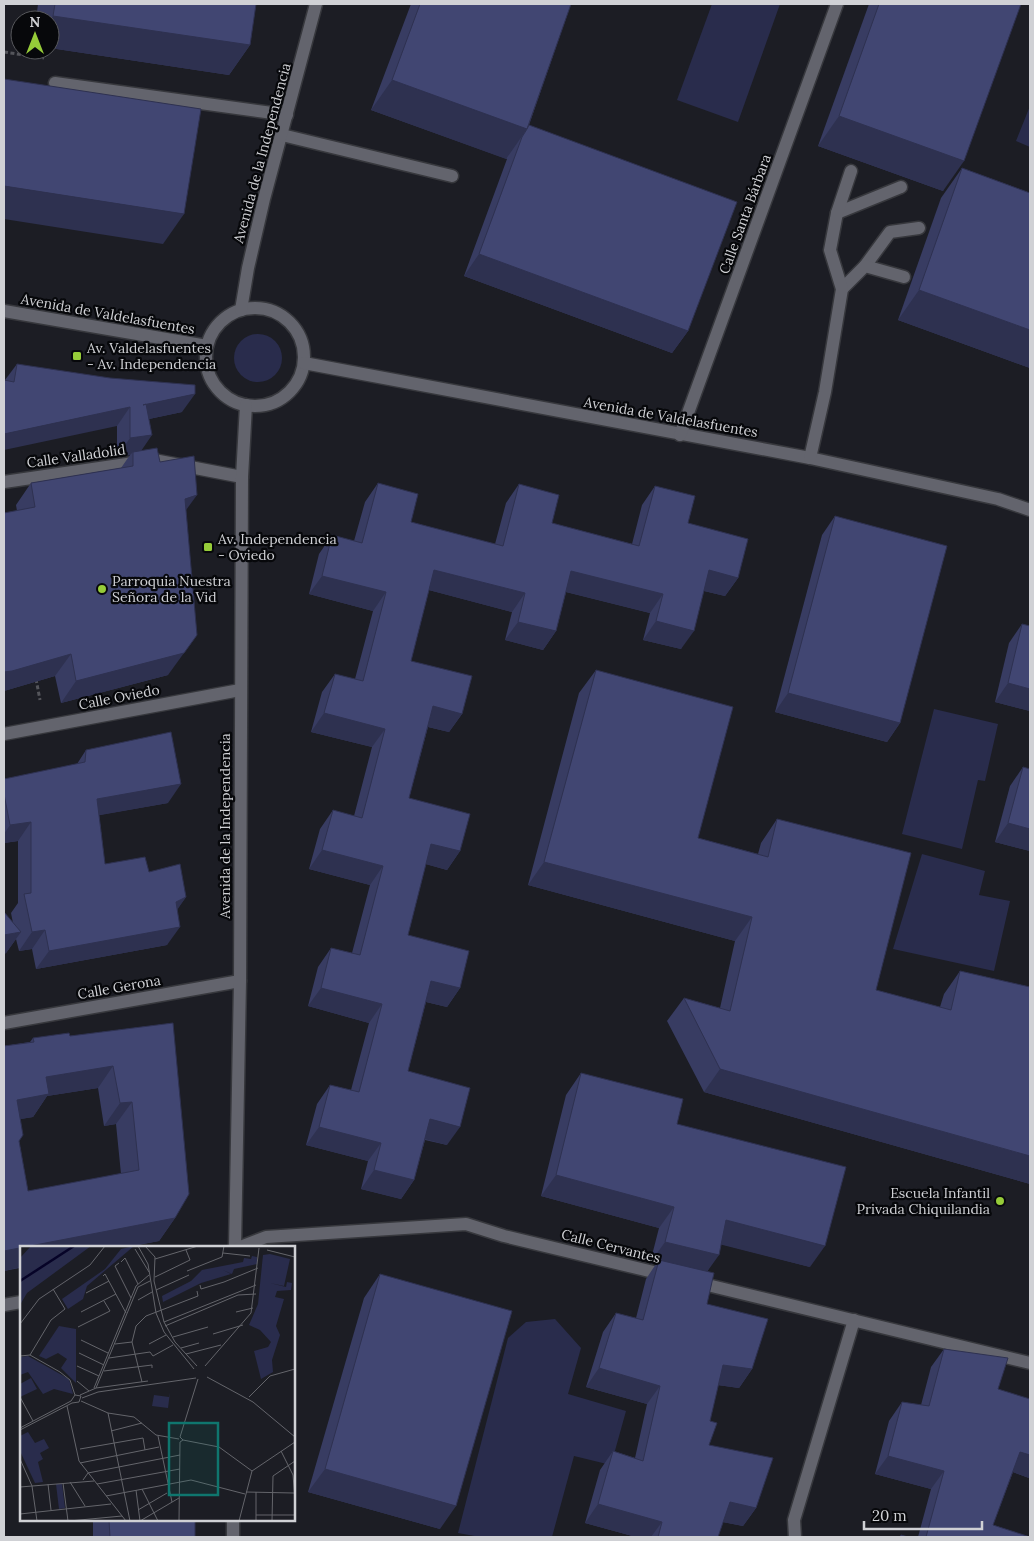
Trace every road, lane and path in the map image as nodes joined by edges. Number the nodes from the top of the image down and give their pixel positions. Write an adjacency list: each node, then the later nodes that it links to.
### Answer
1 (316, 4): 4 (street, Avenida de la Independencia)
2 (838, 4): 19 (street, Calle Santa Bárbara)
3 (55, 84): 4 (street)
4 (287, 115): 5 (street, Avenida de la Independencia)
5 (282, 135): 7 (street); 14 (street, Avenida de la Independencia)
6 (851, 171): 9 (street)
7 (452, 176)
8 (901, 187): 9 (street)
9 (837, 213): 13 (street)
10 (919, 228): 11 (street)
11 (865, 266): 12 (street); 13 (street)
12 (904, 277)
13 (842, 289): 20 (street)
14 (241, 310): 16 (street); 17 (street)
15 (4, 311): 16 (street, Avenida de Valdelasfuentes)
16 (207, 346): 18 (street)
17 (304, 363): 18 (street); 19 (street, Avenida de Valdelasfuentes)
18 (246, 405): 21 (street, Avenida de la Independencia)
19 (680, 435): 20 (street, Avenida de Valdelasfuentes)
20 (810, 458): 23 (street, Avenida de Valdelasfuentes)
21 (242, 477): 22 (street, Calle Valladolid); 25 (street, Avenida de la Independencia)
22 (4, 482)
23 (1030, 510)
24 (34, 670): 26 (path)
25 (240, 690): 26 (street, Calle Oviedo); 28 (street, Avenida de la Independencia)
26 (46, 726): 27 (street, Calle Oviedo)
27 (4, 734)
28 (240, 981): 29 (street, Calle Gerona); 30 (street, Avenida de la Independencia)
29 (4, 1023)
30 (235, 1246)
31 (243, 1246): 34 (street, Calle Cervantes)
32 (20, 1302): 33 (street)
33 (4, 1305)
34 (854, 1320): 35 (street, Calle Cervantes); 38 (street)
35 (1030, 1363)
36 (233, 1521): 37 (street)
37 (233, 1537)
38 (795, 1537)

